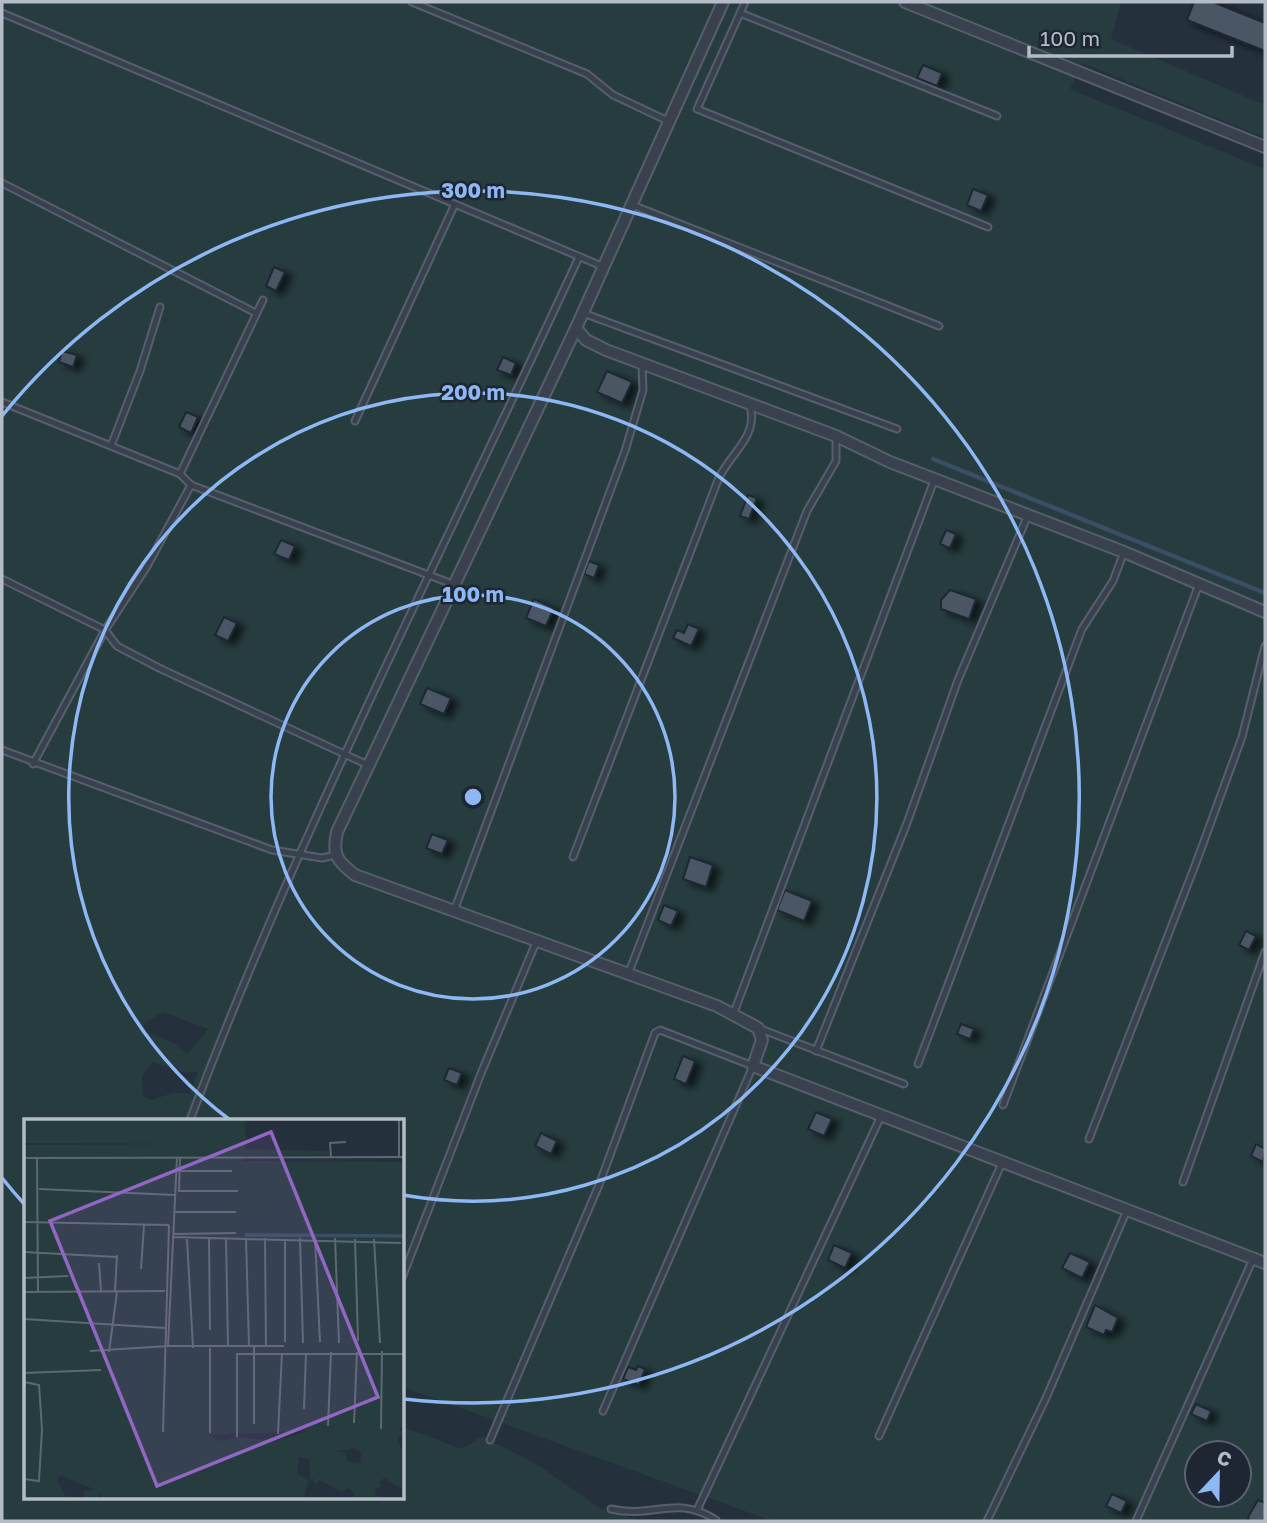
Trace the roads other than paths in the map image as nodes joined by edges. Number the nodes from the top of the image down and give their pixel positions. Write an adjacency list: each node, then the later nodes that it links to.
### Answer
1 (412, 2): 8 (lane)
2 (723, 2): 8 (street)
3 (745, 2): 6 (lane)
4 (905, 2): 9 (street)
5 (2, 13): 12 (lane)
6 (740, 13): 7 (lane); 13 (lane)
7 (997, 116)
8 (669, 121): 11 (street)
9 (1265, 147)
10 (2, 183): 18 (lane)
11 (632, 205): 15 (street); 20 (lane)
12 (454, 206): 14 (lane); 25 (lane)
13 (988, 227)
14 (579, 257): 15 (lane); 34 (lane)
15 (604, 267): 19 (street)
16 (263, 300): 18 (lane)
17 (160, 307): 28 (lane)
18 (256, 313): 29 (lane)
19 (583, 313): 21 (street); 26 (lane)
20 (939, 326)
21 (576, 328): 22 (street); 37 (street)
22 (642, 363): 24 (street); 48 (lane)
23 (2, 402): 28 (lane)
24 (749, 403): 27 (street); 47 (lane)
25 (355, 421)
26 (897, 429)
27 (836, 436): 30 (street); 51 (lane)
28 (111, 446): 29 (lane)
29 (180, 474): 31 (lane)
30 (935, 478): 32 (street); 52 (lane)
31 (191, 485): 34 (lane); 39 (lane)
32 (1028, 515): 33 (street); 54 (lane)
33 (1124, 552): 36 (street); 55 (lane)
34 (430, 575): 37 (lane); 42 (lane)
35 (2, 579): 39 (lane)
36 (1199, 584): 38 (street); 58 (lane)
37 (456, 585): 44 (street)
38 (1265, 612)
39 (105, 630): 42 (lane); 43 (lane)
40 (1265, 646): 61 (lane)
41 (2, 750): 43 (lane)
42 (344, 754): 44 (lane); 46 (lane)
43 (33, 764): 46 (lane)
44 (370, 766): 45 (street)
45 (335, 855): 46 (lane); 48 (street)
46 (299, 856): 60 (lane)
47 (573, 857)
48 (454, 911): 49 (street)
49 (537, 940): 51 (street); 67 (lane)
50 (1265, 952): 63 (lane)
51 (629, 972): 52 (street)
52 (733, 1015): 53 (street)
53 (758, 1028): 54 (lane); 56 (street)
54 (816, 1051): 57 (lane)
55 (918, 1064)
56 (753, 1066): 59 (street); 68 (lane); 70 (lane)
57 (904, 1084)
58 (1003, 1105)
59 (881, 1116): 62 (street); 71 (lane)
60 (191, 1119)
61 (1089, 1139)
62 (1002, 1163): 64 (street); 69 (lane)
63 (1182, 1182)
64 (1126, 1210): 65 (street); 74 (lane)
65 (1254, 1259): 66 (street); 75 (lane)
66 (1265, 1264)
67 (404, 1273)
68 (603, 1411)
69 (879, 1436)
70 (490, 1440)
71 (698, 1508): 72 (lane); 73 (lane)
72 (611, 1509)
73 (716, 1520)
74 (987, 1521)
75 (1136, 1521)

